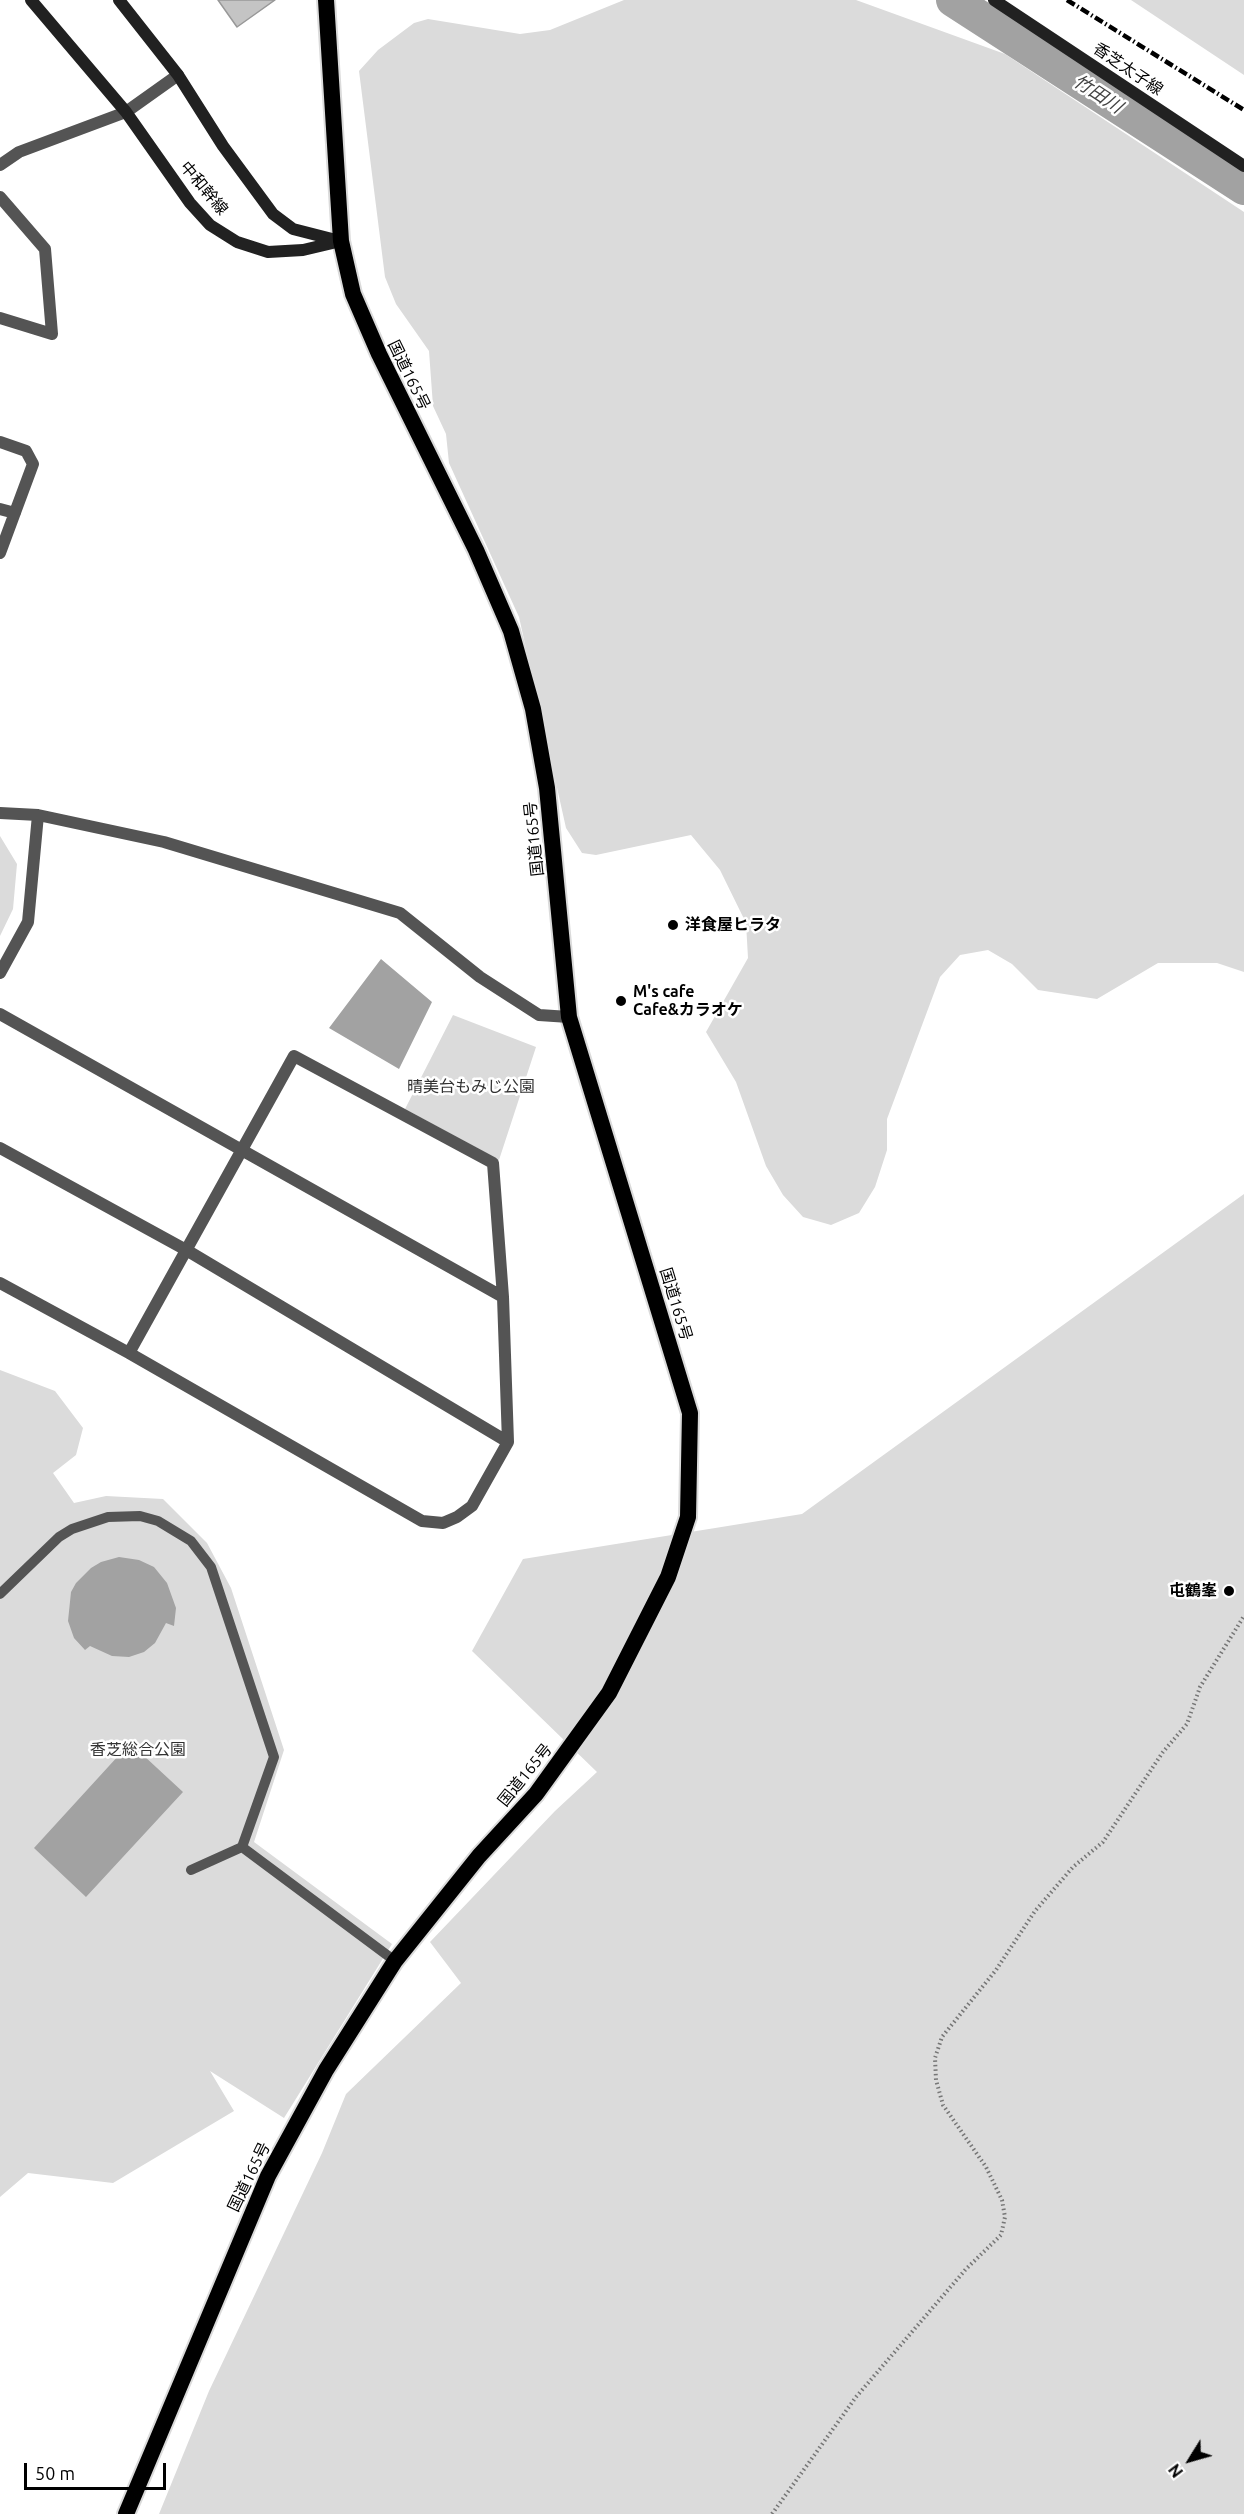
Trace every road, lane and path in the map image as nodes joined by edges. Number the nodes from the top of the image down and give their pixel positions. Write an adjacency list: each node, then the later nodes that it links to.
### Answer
1 (31, 0): 6 (main road, 中和幹線)
2 (119, 0): 5 (main road)
3 (326, 0): 10 (highway, 国道165号)
4 (994, 0): 8 (main road, 香芝太子線)
5 (178, 75): 6 (street); 10 (main road)
6 (126, 112): 7 (street); 10 (main road, 中和幹線)
7 (0, 165)
8 (1244, 166)
9 (0, 197): 11 (street)
10 (341, 241): 20 (highway, 国道165号)
11 (0, 318)
12 (0, 442): 14 (street)
13 (0, 509): 14 (street)
14 (15, 513): 15 (street)
15 (0, 554)
16 (0, 813): 17 (street)
17 (38, 815): 18 (street); 20 (street)
18 (0, 972)
19 (0, 1014): 22 (street)
20 (569, 1017): 32 (highway, 国道165号)
21 (0, 1148): 23 (street)
22 (242, 1151): 23 (street); 25 (street); 25 (street)
23 (188, 1251): 26 (street); 27 (street)
24 (0, 1283): 26 (street)
25 (502, 1297): 27 (street)
26 (129, 1353): 27 (street)
27 (508, 1442)
28 (0, 1594): 30 (lane)
29 (1244, 1616): 34 (path)
30 (242, 1847): 31 (lane); 32 (lane)
31 (191, 1870)
32 (395, 1961): 33 (highway, 国道165号)
33 (126, 2514)
34 (772, 2514)

